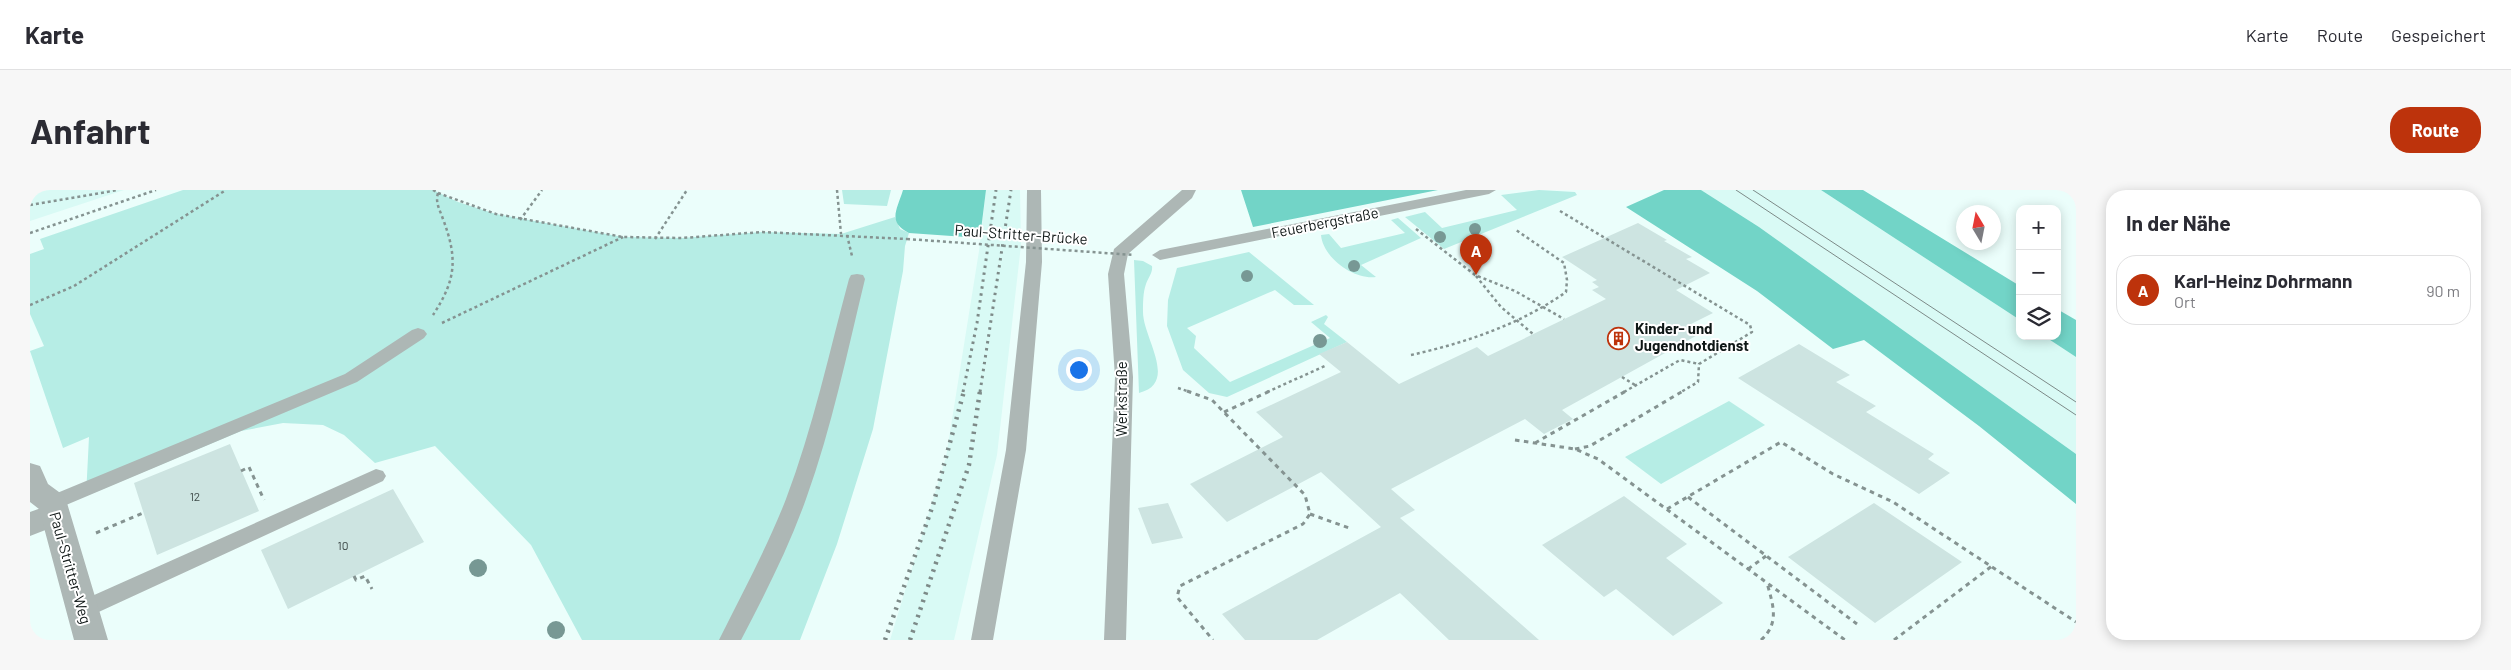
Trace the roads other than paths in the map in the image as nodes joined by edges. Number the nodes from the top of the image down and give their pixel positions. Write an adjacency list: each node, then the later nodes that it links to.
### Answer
1 (1034, 190): 12 (lane)
2 (1189, 190): 13 (lane, Werkstraße)
3 (1490, 190): 4 (lane, Feuerbergstraße)
4 (1160, 255)
5 (857, 279): 11 (lane)
6 (418, 334): 9 (lane)
7 (30, 474): 9 (street, Paul-Stritter-Weg)
8 (376, 476): 10 (lane)
9 (46, 514): 10 (street, Paul-Stritter-Weg)
10 (86, 625)
11 (730, 640)
12 (982, 640)
13 (1115, 640)

